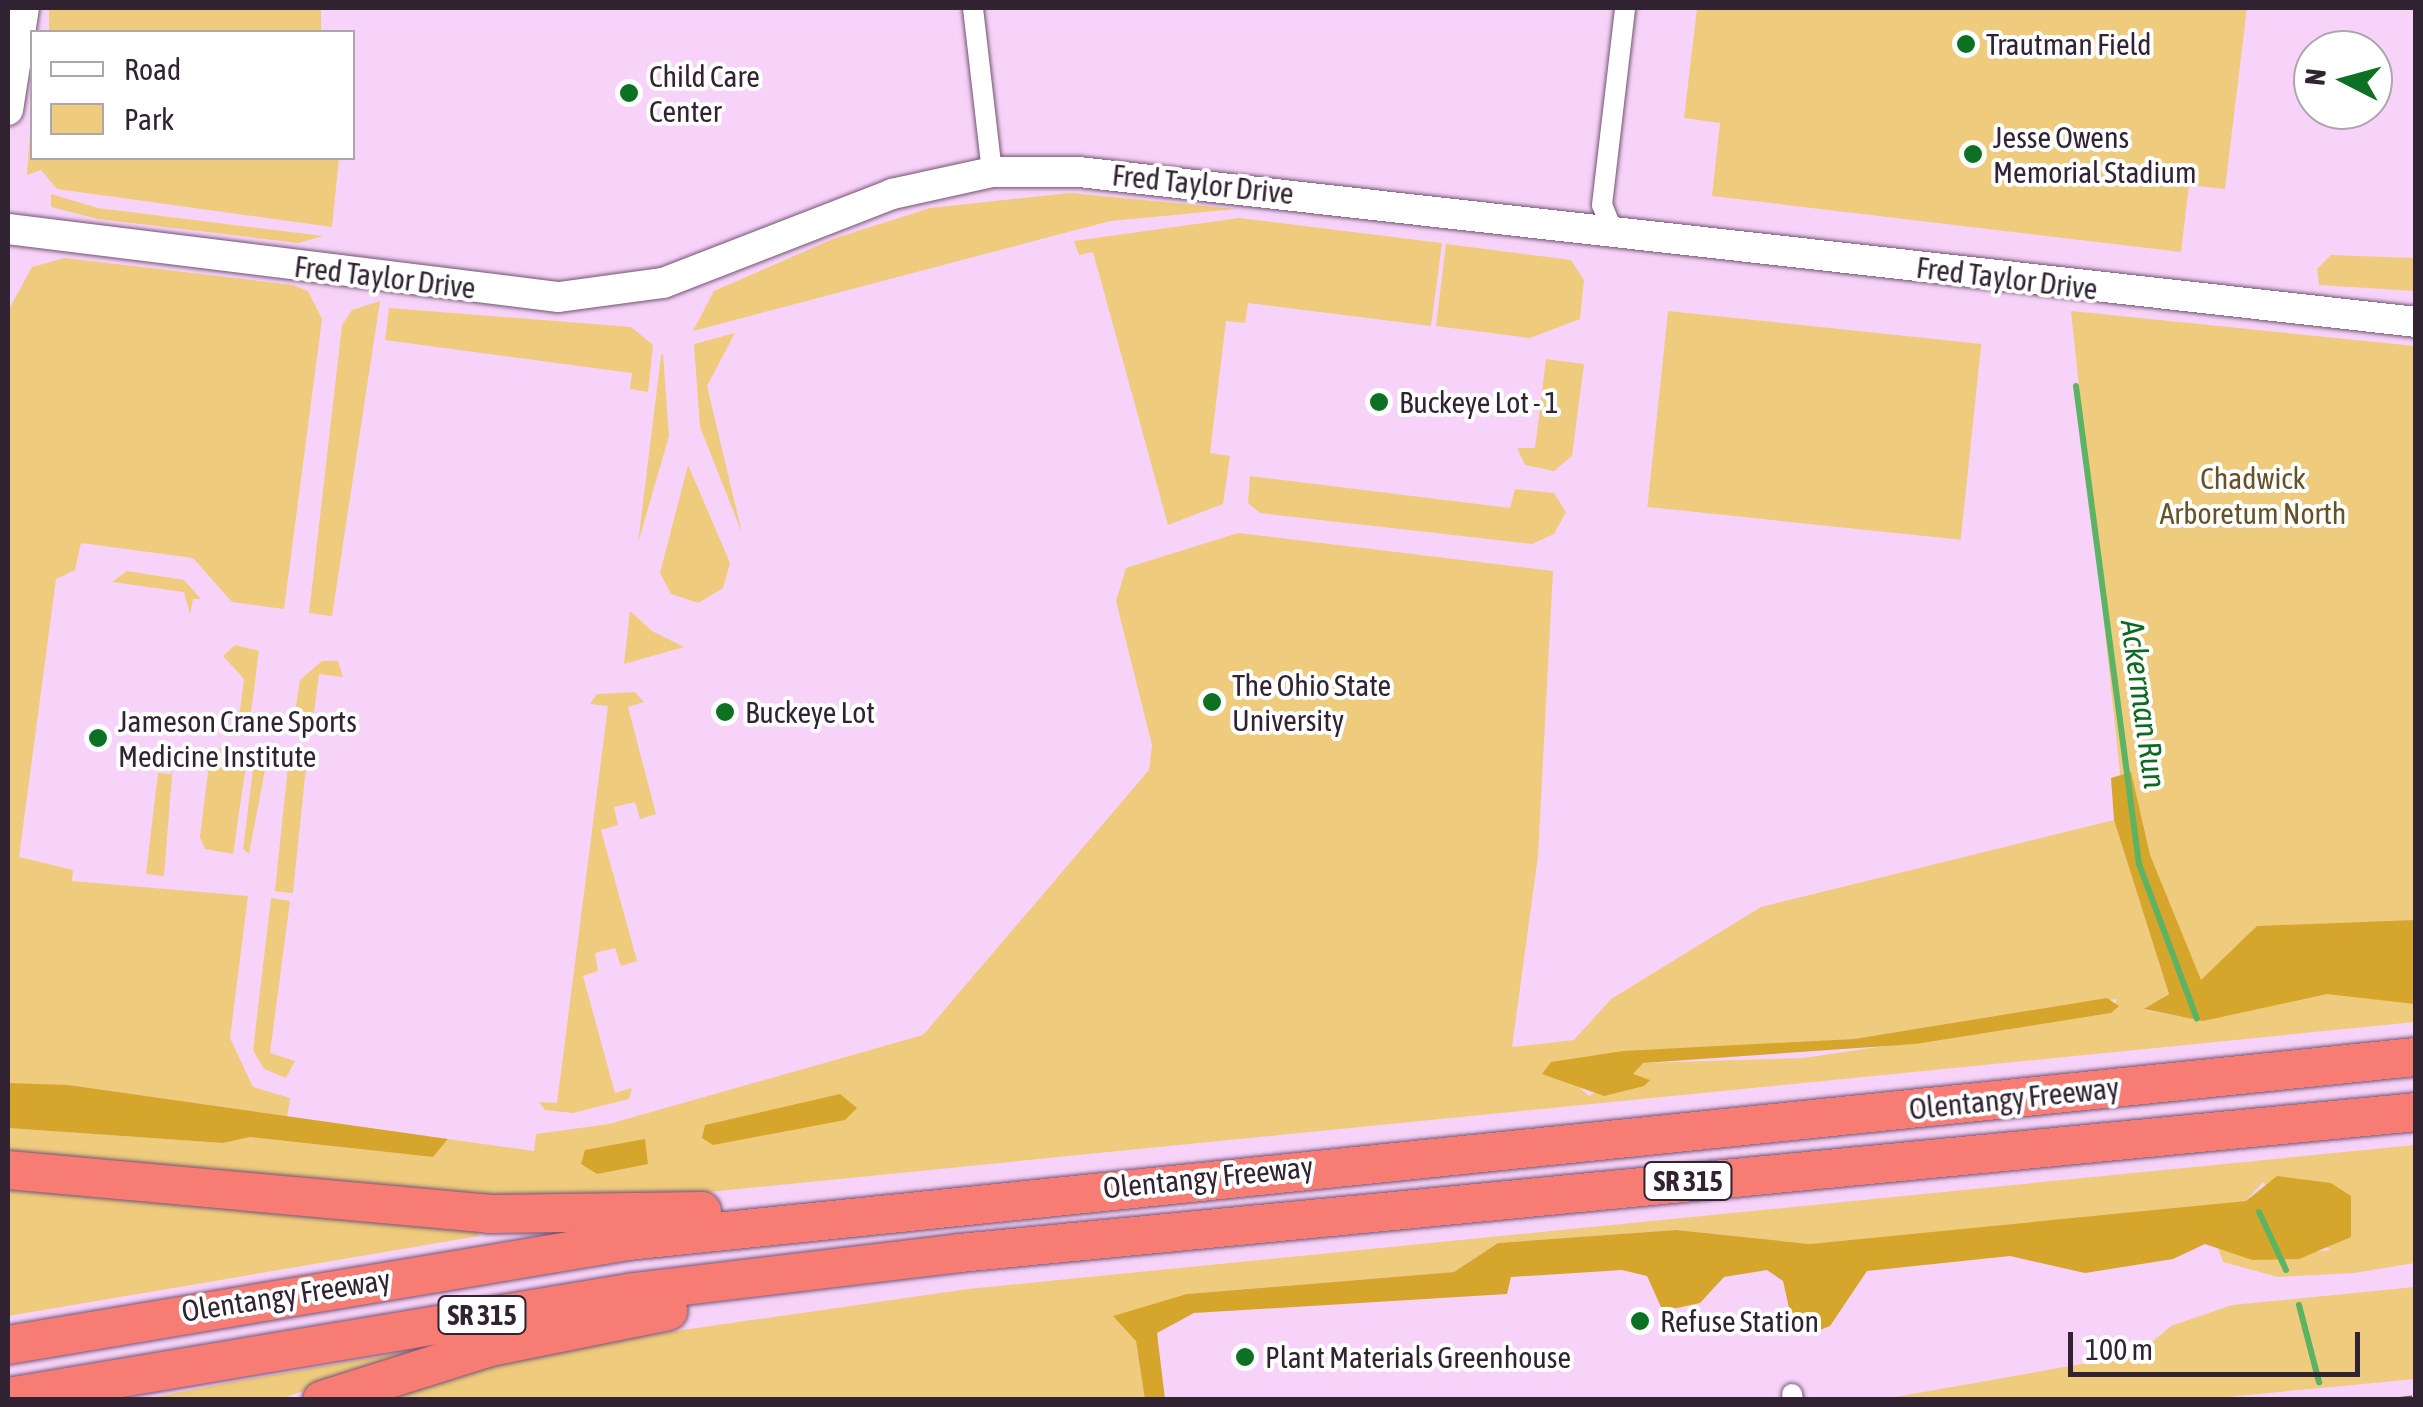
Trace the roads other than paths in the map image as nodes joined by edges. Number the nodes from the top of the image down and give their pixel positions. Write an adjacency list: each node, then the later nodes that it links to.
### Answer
1 (24, 8): 4 (street)
2 (973, 8): 5 (street)
3 (1624, 8): 7 (street)
4 (8, 110)
5 (992, 172): 6 (street, Fred Taylor Drive); 7 (street, Fred Taylor Drive)
6 (8, 229)
7 (1613, 232): 8 (street, Fred Taylor Drive)
8 (2416, 322)
9 (2416, 1056): 12 (highway, Olentangy Freeway / SR 315)
10 (2416, 1112): 13 (highway, Olentangy Freeway / SR 315)
11 (8, 1170): 12 (highway)
12 (955, 1202): 14 (highway, Olentangy Freeway / SR 315)
13 (960, 1253): 15 (highway, Olentangy Freeway / SR 315); 16 (highway)
14 (8, 1345)
15 (8, 1397)
16 (322, 1400)

